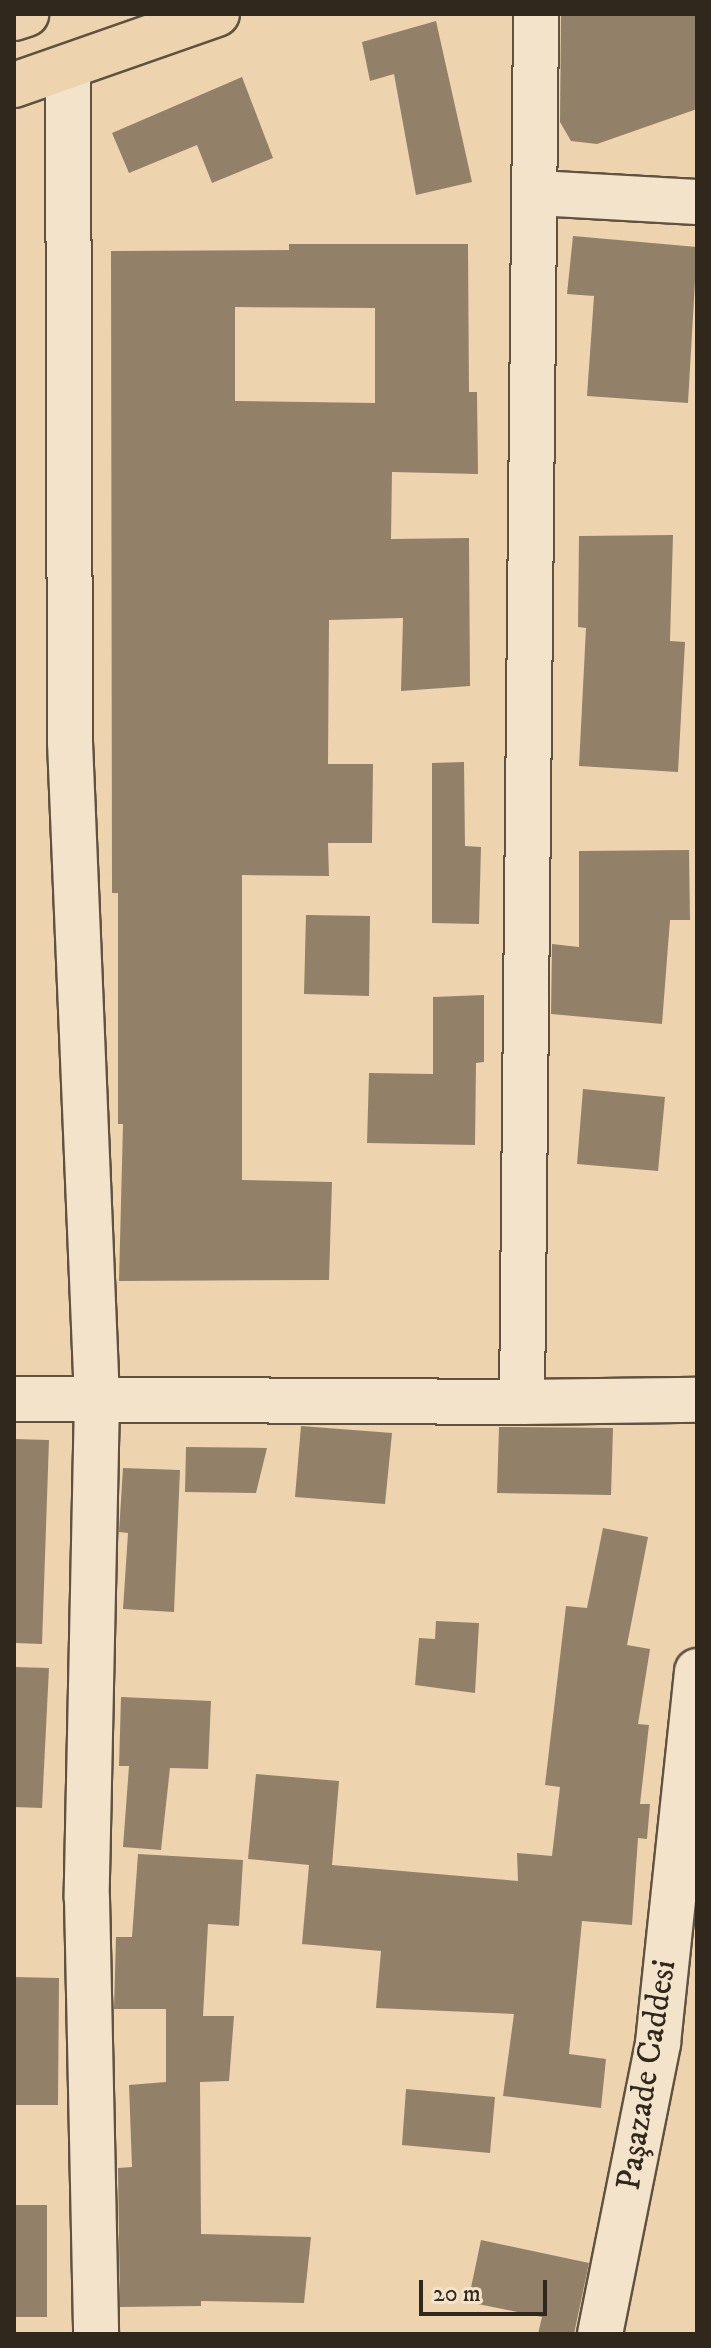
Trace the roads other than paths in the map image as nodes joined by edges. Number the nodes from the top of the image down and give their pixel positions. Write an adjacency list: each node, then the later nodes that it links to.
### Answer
1 (26, 14): 4 (main road)
2 (217, 14): 5 (main road)
3 (536, 14): 7 (street)
4 (14, 18)
5 (68, 67): 6 (main road); 10 (street)
6 (14, 85)
7 (537, 193): 8 (street); 12 (street)
8 (697, 202)
9 (14, 1399): 10 (street)
10 (97, 1400): 12 (street); 14 (street)
11 (697, 1400): 12 (street)
12 (522, 1402)
13 (697, 1671): 15 (street, Paşazade Caddesi)
14 (96, 2334)
15 (600, 2334)

